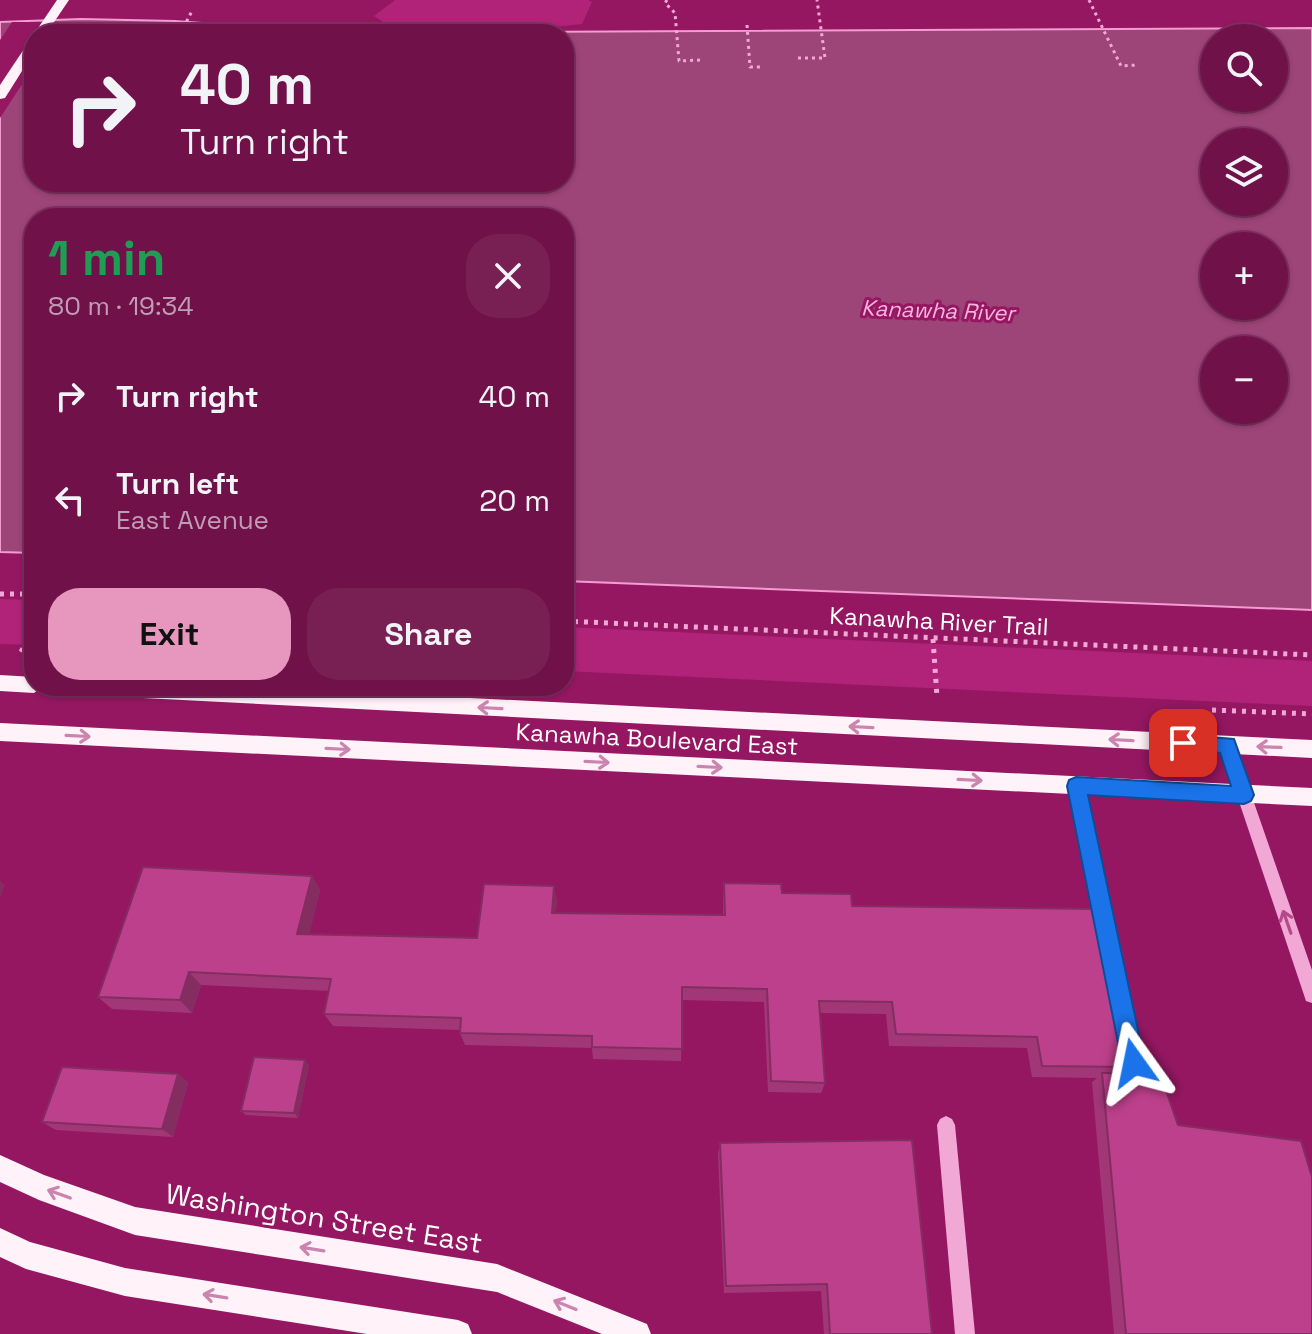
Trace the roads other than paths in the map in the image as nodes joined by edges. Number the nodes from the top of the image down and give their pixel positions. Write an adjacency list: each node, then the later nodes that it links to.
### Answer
1 (63, 0): 2 (main road)
2 (47, 24)
3 (24, 58): 4 (main road)
4 (0, 95)
5 (0, 683): 6 (main road)
6 (24, 684)
7 (261, 696): 9 (main road, Kanawha Boulevard East, one-way to 7)
8 (0, 732): 11 (main road, Kanawha Boulevard East, one-way to 11)
9 (1227, 745): 10 (main road, Kanawha Boulevard East, one-way to 9); 12 (street)
10 (1312, 749)
11 (1076, 786): 12 (main road, Kanawha Boulevard East); 15 (street)
12 (1244, 795): 13 (main road, Kanawha Boulevard East); 14 (street, one-way to 12)
13 (1312, 797)
14 (1312, 995)
15 (1134, 1063)
16 (946, 1125): 21 (street)
17 (0, 1168): 20 (main road, Washington Street East, one-way to 17)
18 (0, 1242): 19 (main road, one-way to 18)
19 (458, 1334)
20 (637, 1334)
21 (965, 1334)

